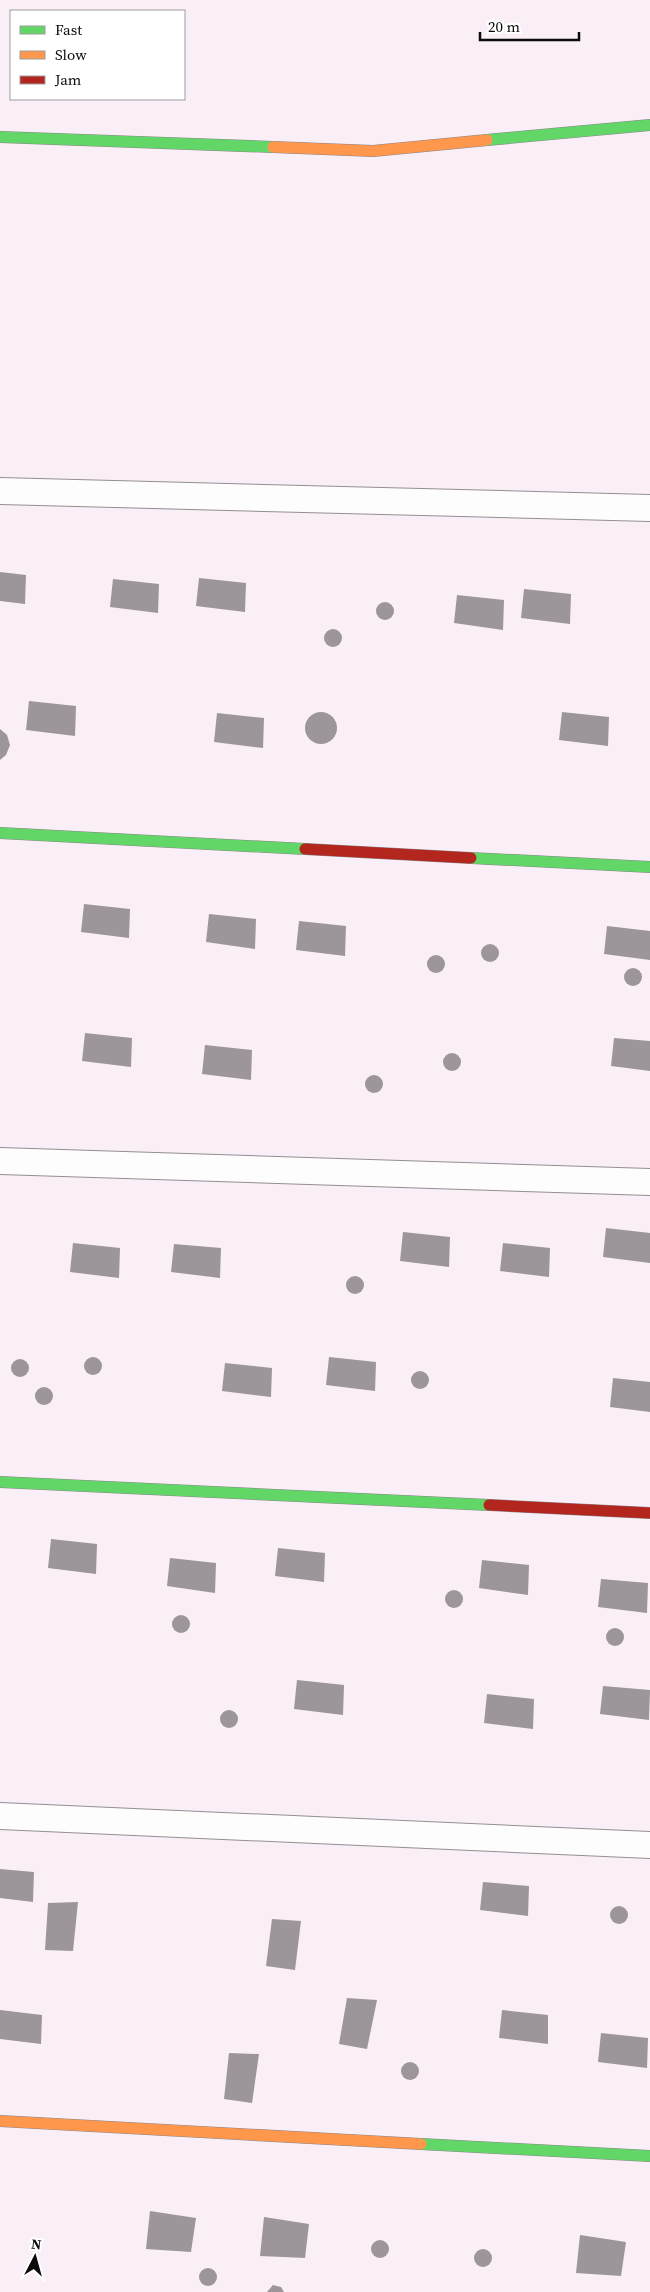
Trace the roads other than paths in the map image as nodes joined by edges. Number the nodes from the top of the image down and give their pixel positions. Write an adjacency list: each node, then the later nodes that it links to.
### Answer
1 (650, 125): 2 (street)
2 (0, 138)
3 (0, 491): 4 (street)
4 (650, 508)
5 (0, 833): 6 (street)
6 (650, 867)
7 (0, 1161): 8 (street)
8 (650, 1182)
9 (0, 1482): 10 (street)
10 (650, 1513)
11 (0, 1816): 12 (street)
12 (650, 1845)
13 (0, 2121): 14 (street)
14 (650, 2156)

